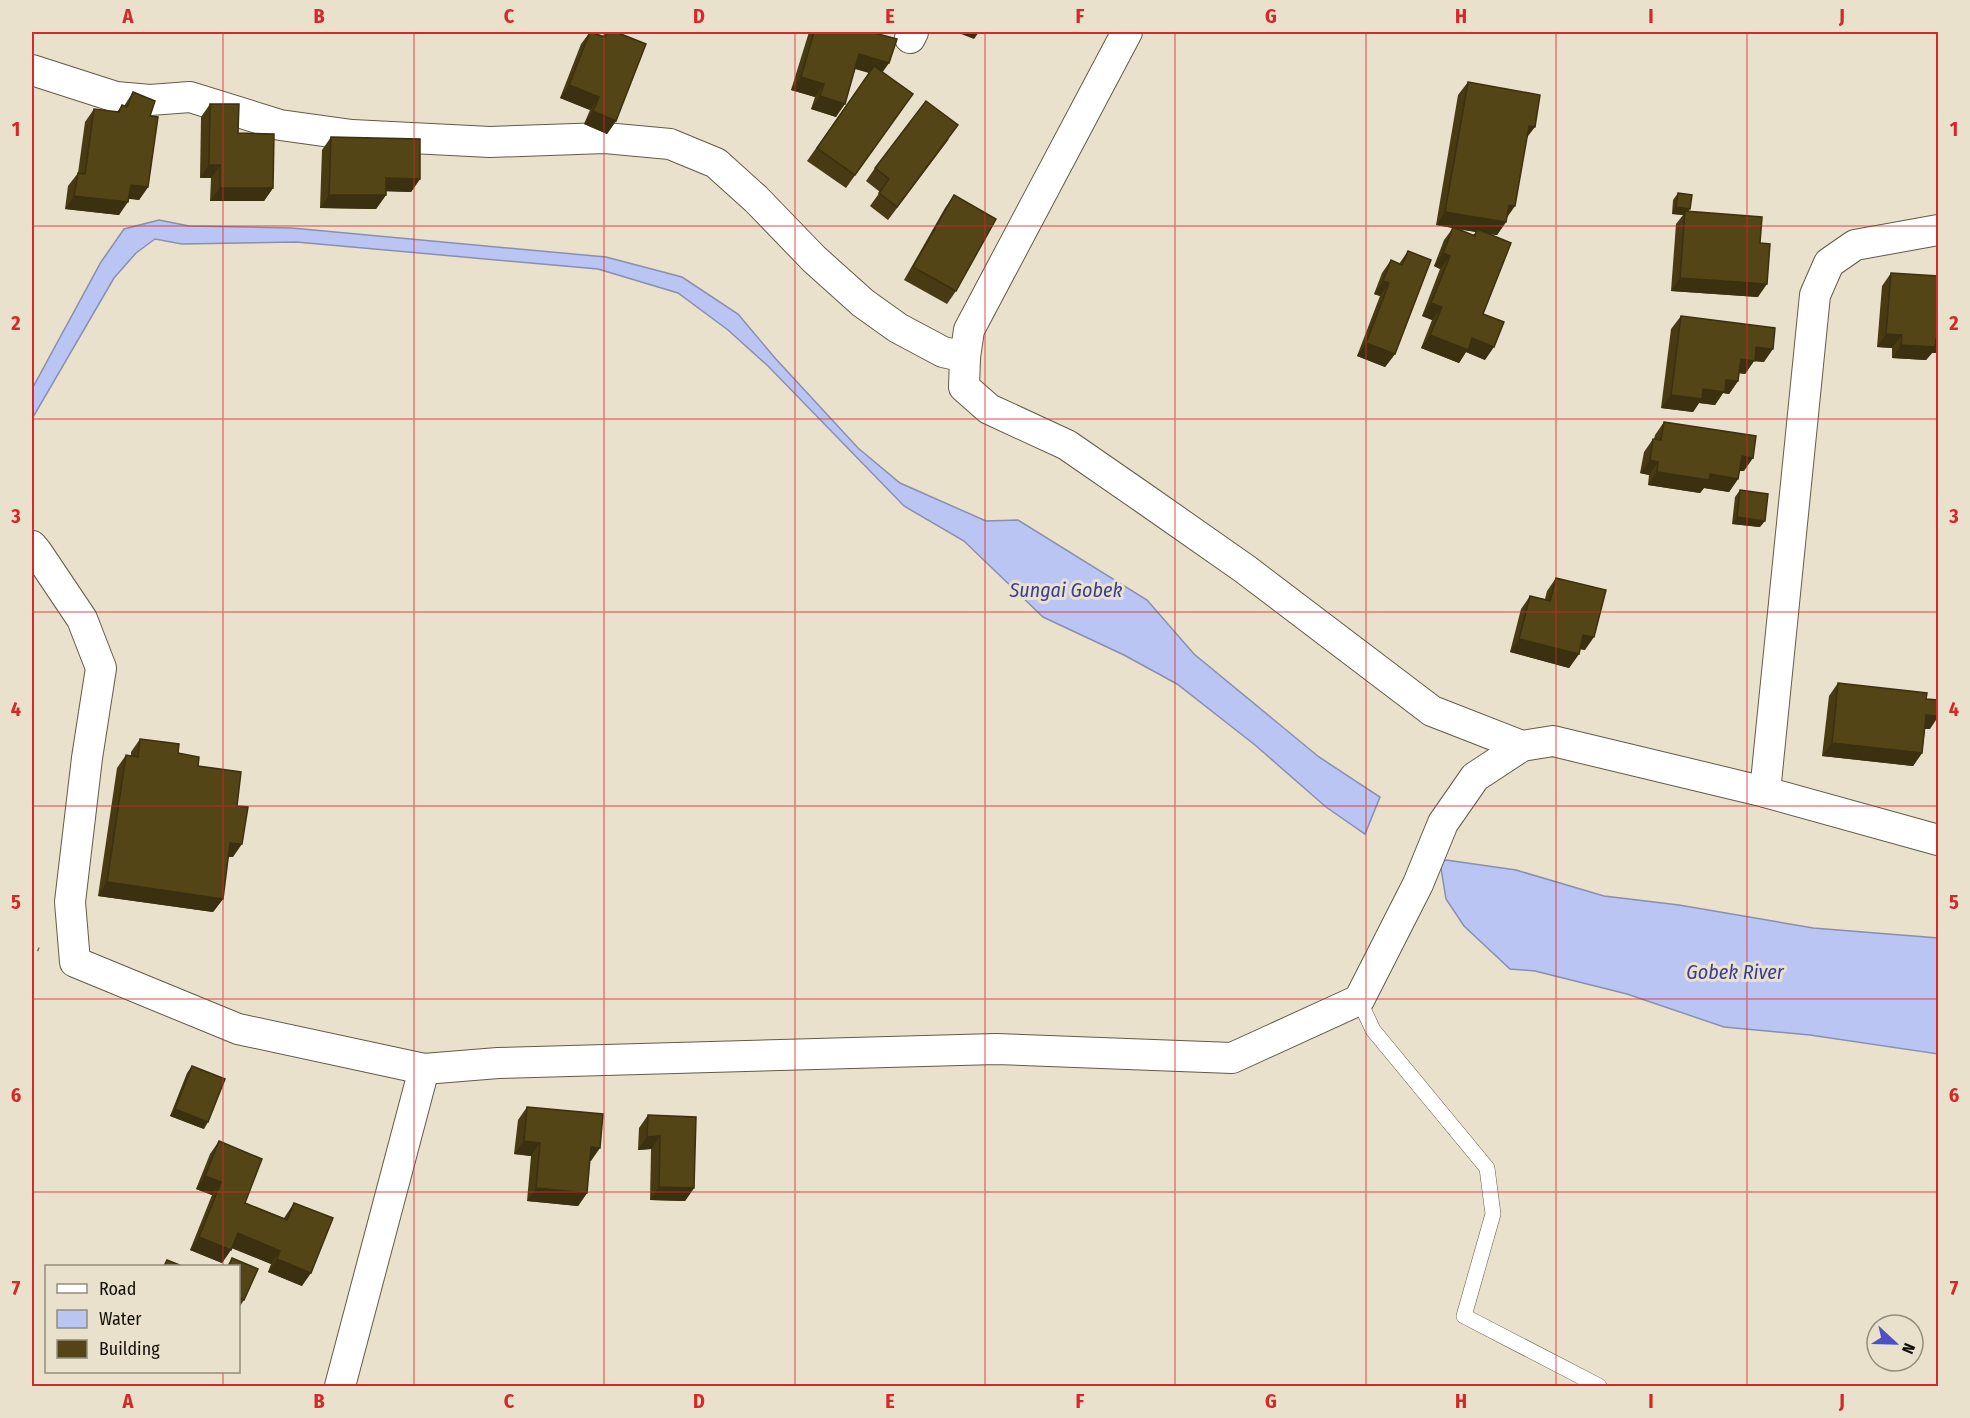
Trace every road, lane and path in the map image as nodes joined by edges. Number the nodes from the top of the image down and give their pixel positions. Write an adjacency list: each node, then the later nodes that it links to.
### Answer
1 (1127, 32): 4 (street)
2 (32, 70): 4 (street)
3 (1938, 230): 7 (street)
4 (964, 357): 6 (street)
5 (32, 546): 10 (street)
6 (1522, 746): 7 (street); 9 (street)
7 (1765, 792): 8 (street)
8 (1938, 840)
9 (1359, 1000): 10 (street); 12 (lane)
10 (424, 1069): 11 (street)
11 (340, 1386)
12 (1599, 1386)

